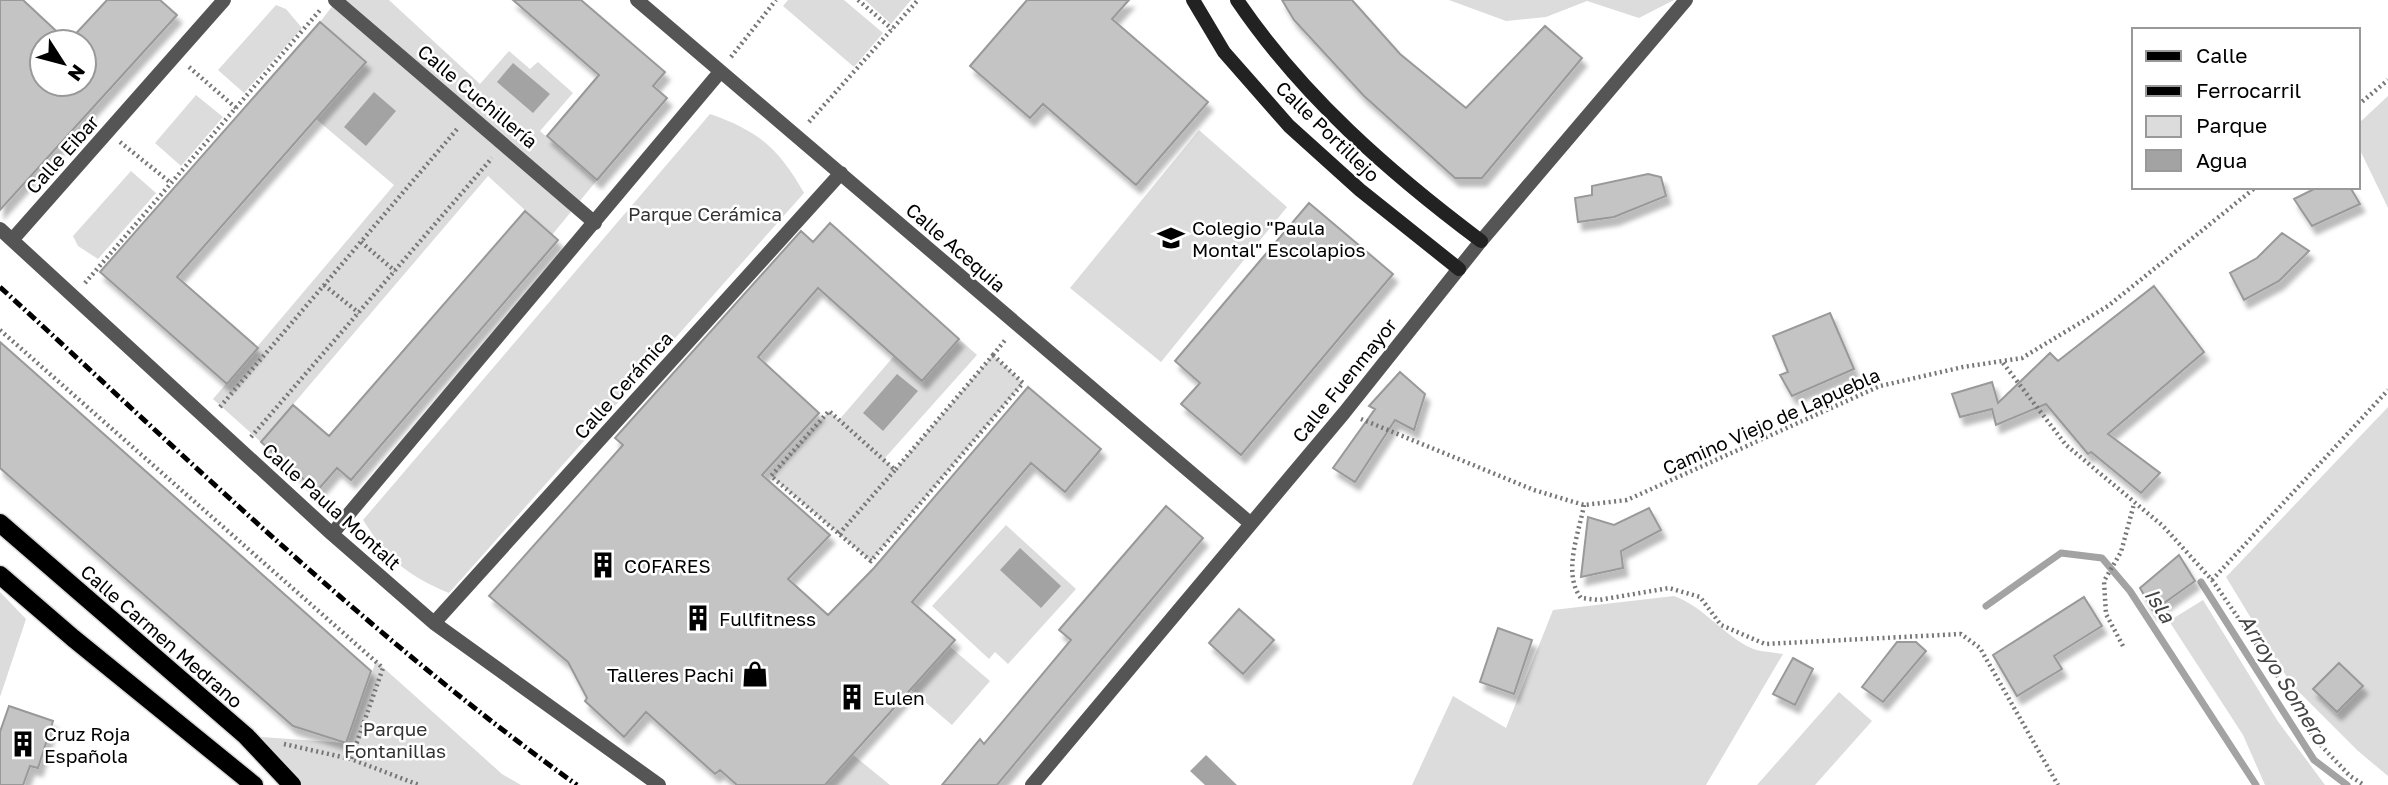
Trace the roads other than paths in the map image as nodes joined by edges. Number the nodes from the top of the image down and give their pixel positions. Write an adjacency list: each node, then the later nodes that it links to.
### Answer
1 (224, 0): 11 (street, Calle Eibar)
2 (335, 0): 9 (street, Calle Cuchillería)
3 (637, 0): 7 (street, Calle Acequia)
4 (1193, 0): 13 (main road, Calle Portillejo)
5 (1237, 0): 12 (main road, Calle Portillejo)
6 (1686, 0): 12 (street, Calle Fuenmayor)
7 (720, 72): 8 (street, Calle Acequia); 9 (street)
8 (841, 173): 15 (street, Calle Acequia); 18 (street, Calle Cerámica)
9 (595, 223): 16 (street)
10 (0, 229): 11 (street, Calle Paula Montalt)
11 (12, 240): 16 (street, Calle Paula Montalt)
12 (1481, 241): 13 (street, Calle Fuenmayor)
13 (1459, 269): 15 (street, Calle Fuenmayor)
14 (0, 523): 20 (main road, Calle Carmen Medrano)
15 (1250, 523): 22 (street, Calle Fuenmayor)
16 (332, 534): 18 (street, Calle Paula Montalt)
17 (0, 575): 19 (main road)
18 (435, 623): 21 (street, Calle Paula Montalt)
19 (254, 785)
20 (292, 785)
21 (659, 785)
22 (1031, 785)

